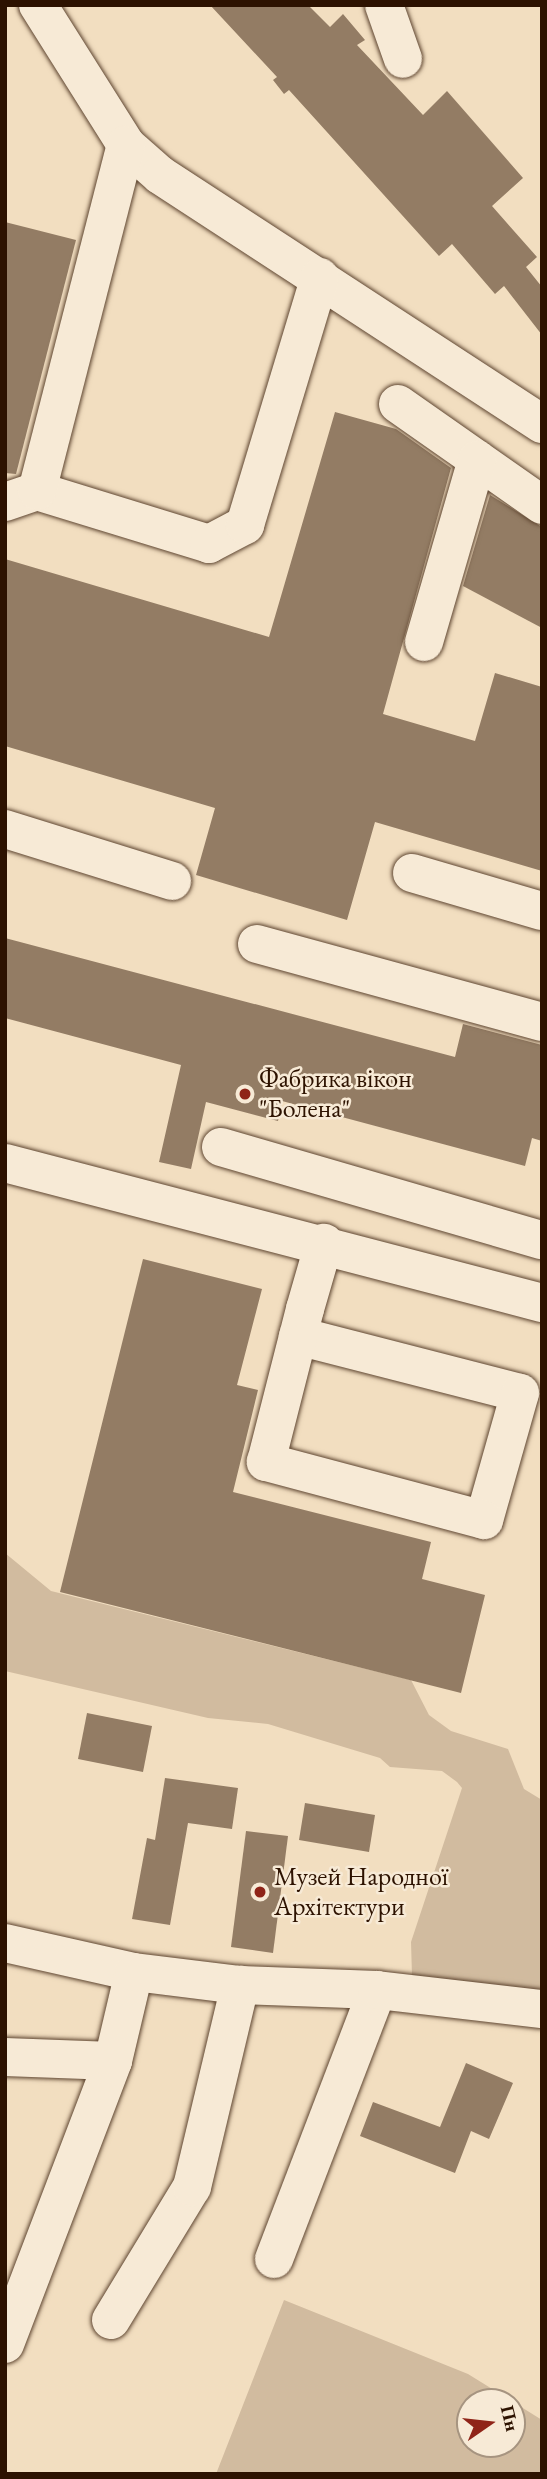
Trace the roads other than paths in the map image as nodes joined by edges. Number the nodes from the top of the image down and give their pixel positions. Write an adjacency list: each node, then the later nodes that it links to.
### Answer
1 (38, 5): 4 (street)
2 (384, 5): 3 (street)
3 (403, 59)
4 (126, 145): 5 (street); 9 (street)
5 (320, 277): 7 (street); 9 (street)
6 (398, 404): 8 (street)
7 (542, 424)
8 (477, 460): 10 (street); 11 (street)
9 (21, 496)
10 (542, 505)
11 (424, 642)
12 (5, 829): 14 (street)
13 (412, 873): 15 (street)
14 (172, 881)
15 (542, 911)
16 (257, 944): 17 (street)
17 (542, 1022)
18 (221, 1147): 20 (street)
19 (5, 1163): 21 (street)
20 (542, 1240)
21 (324, 1243): 22 (street); 23 (street)
22 (542, 1303)
23 (298, 1336): 23 (street)
24 (5, 1943): 25 (street)
25 (134, 1972): 26 (street); 30 (street)
26 (240, 1986): 27 (street); 32 (street)
27 (377, 1990): 28 (street); 31 (street)
28 (542, 2009)
29 (5, 2057): 30 (street)
30 (113, 2061): 33 (street)
31 (274, 2259)
32 (111, 2320)
33 (5, 2344)

